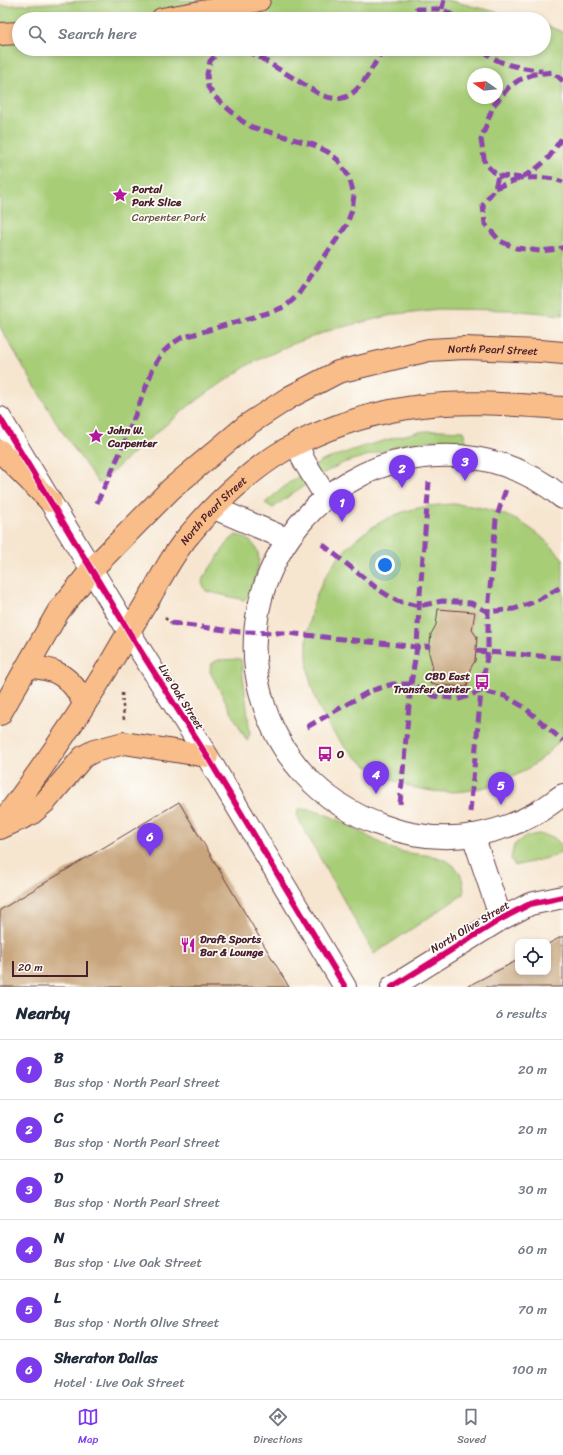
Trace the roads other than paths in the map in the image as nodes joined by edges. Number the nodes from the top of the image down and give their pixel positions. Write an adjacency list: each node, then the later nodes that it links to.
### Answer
1 (259, 0): 2 (main road)
2 (201, 12)
3 (12, 33): 4 (main road)
4 (0, 34)
5 (563, 353): 15 (main road, North Pearl Street)
6 (563, 408): 8 (main road, North Pearl Street)
7 (0, 418): 12 (street, Live Oak Street)
8 (297, 443): 10 (street); 13 (main road, North Pearl Street)
9 (0, 451): 12 (main road)
10 (326, 497): 11 (street); 14 (street)
11 (563, 498)
12 (50, 501): 15 (street, Live Oak Street)
13 (214, 508): 14 (street); 16 (main road, North Pearl Street)
14 (287, 539): 23 (street)
15 (92, 569): 16 (street, Live Oak Street); 17 (main road, North Pearl Street)
16 (129, 630): 18 (main road, North Pearl Street); 20 (street, Live Oak Street)
17 (27, 668): 18 (main road); 19 (main road, North Pearl Street)
18 (84, 703): 22 (main road, North Pearl Street)
19 (0, 714)
20 (207, 756): 22 (main road); 26 (street, Live Oak Street)
21 (563, 795): 23 (street)
22 (0, 826)
23 (473, 835): 25 (street)
24 (563, 897): 25 (street, North Olive Street)
25 (501, 919): 27 (street, North Olive Street)
26 (345, 987)
27 (392, 987)

